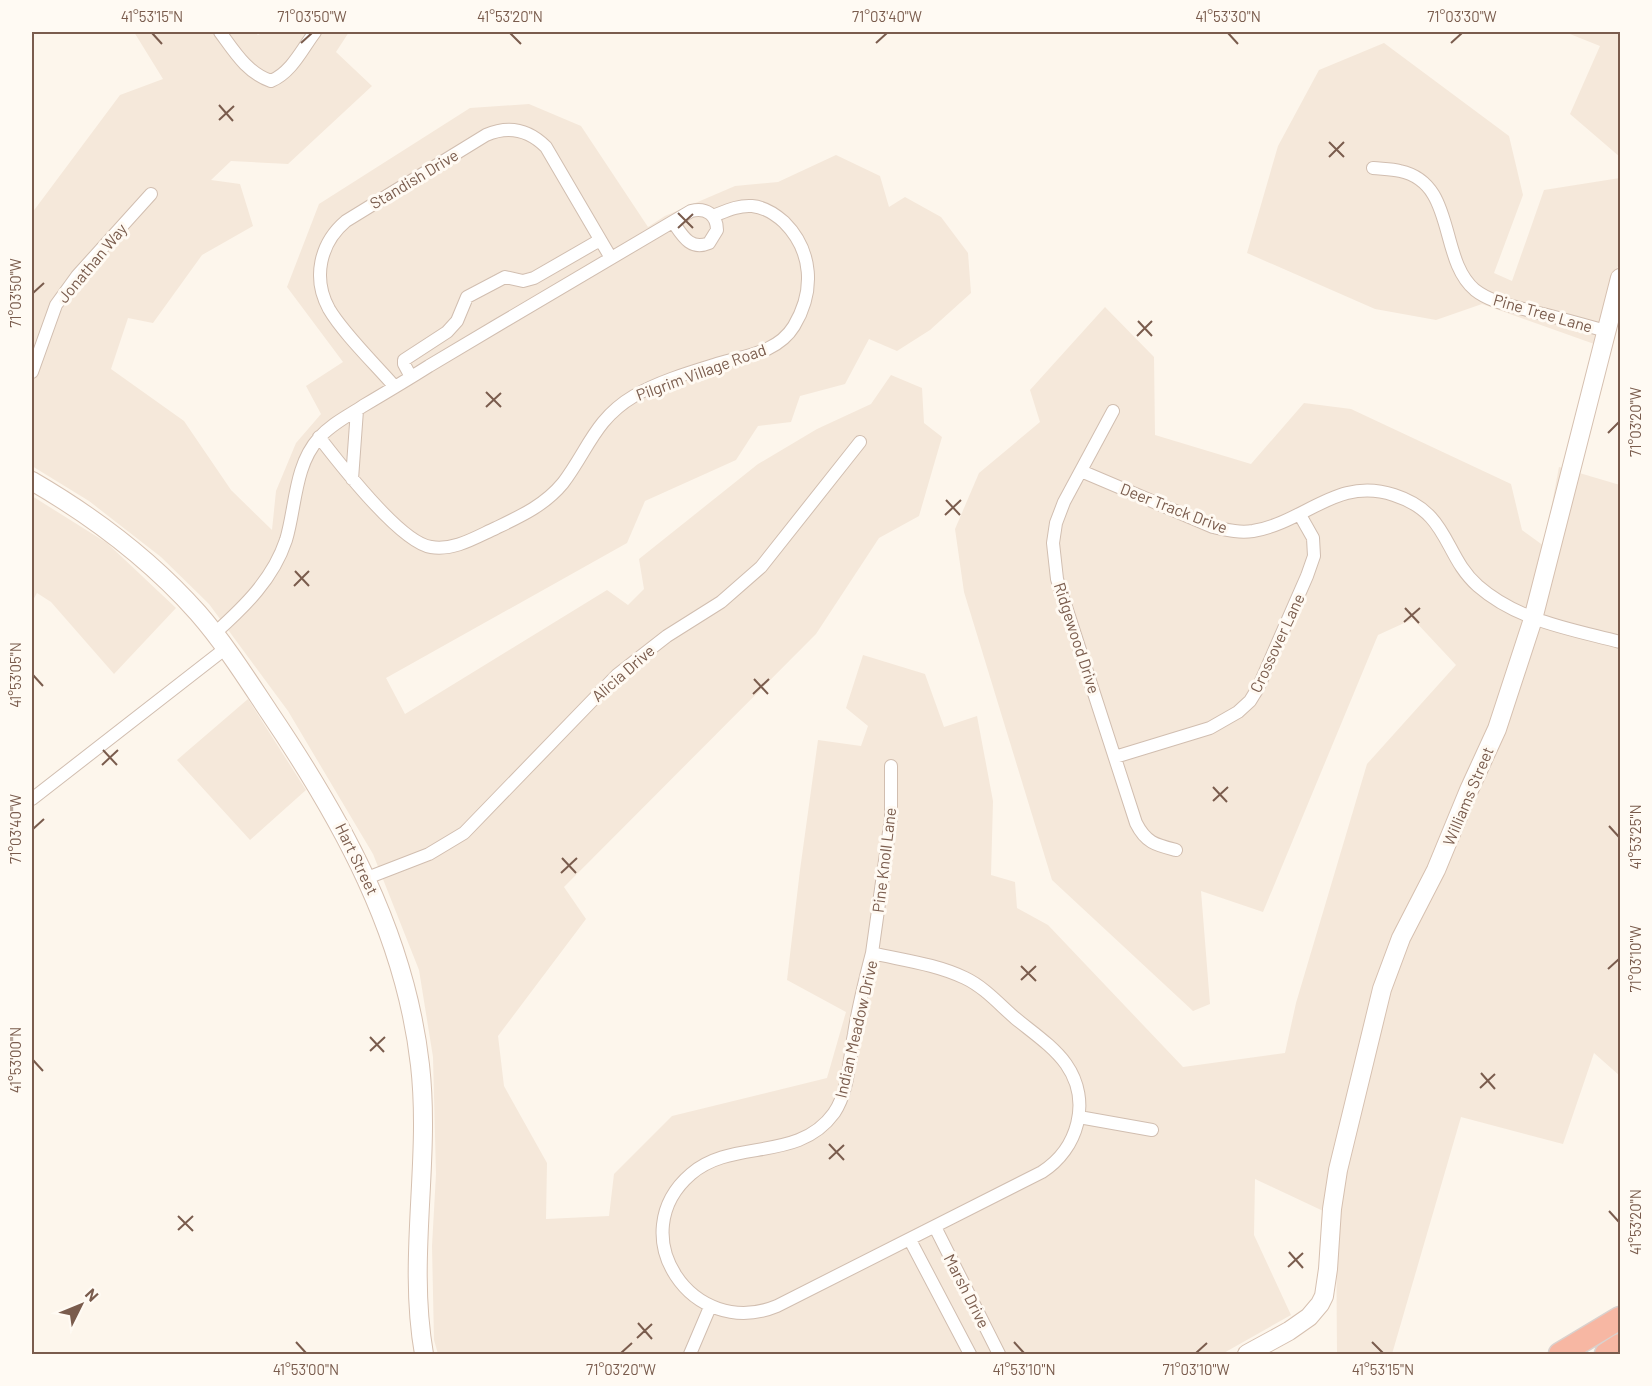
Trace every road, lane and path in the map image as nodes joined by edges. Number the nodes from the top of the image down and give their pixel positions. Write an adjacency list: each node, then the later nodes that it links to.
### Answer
1 (220, 32): 2 (street)
2 (315, 32)
3 (1373, 168): 10 (street, Pine Tree Lane)
4 (151, 194): 11 (street, Jonathan Way)
5 (713, 216): 6 (street, Pilgrim Village Road); 6 (street); 19 (street, Pilgrim Village Road)
6 (673, 222): 8 (street, Pilgrim Village Road)
7 (600, 240): 8 (street, Standish Drive); 12 (street); 13 (street, Standish Drive)
8 (611, 258): 12 (street, Pilgrim Village Road)
9 (1620, 278): 10 (street, Williams Street)
10 (1606, 331): 22 (street, Williams Street)
11 (32, 372)
12 (411, 377): 13 (street, Pilgrim Village Road)
13 (395, 387): 14 (street, Pilgrim Village Road)
14 (357, 410): 16 (street, Pilgrim Village Road); 19 (street)
15 (1113, 411): 18 (street, Ridgewood Drive)
16 (319, 437): 19 (street, Pilgrim Village Road); 23 (street, Pilgrim Village Road)
17 (860, 442): 29 (street, Alicia Drive)
18 (1081, 471): 21 (street, Deer Track Drive); 25 (street, Ridgewood Drive)
19 (352, 479)
20 (32, 481): 23 (street, Hart Street)
21 (1300, 515): 22 (street, Deer Track Drive); 25 (street, Crossover Lane)
22 (1533, 619): 24 (street, Deer Track Drive); 42 (street, Williams Street)
23 (221, 640): 27 (street, Pilgrim Village Road); 29 (street, Hart Street)
24 (1620, 642)
25 (1115, 757): 28 (street, Ridgewood Drive)
26 (891, 766): 30 (street, Pine Knoll Lane)
27 (32, 799)
28 (1176, 850)
29 (367, 878): 38 (street, Hart Street)
30 (872, 953): 31 (street, Indian Meadow Drive); 35 (street, Indian Meadow Drive)
31 (1079, 1117): 32 (street); 33 (street, Indian Meadow Drive)
32 (1152, 1130)
33 (935, 1227): 34 (street, Indian Meadow Drive); 41 (street, Marsh Drive)
34 (910, 1240): 35 (street, Indian Meadow Drive); 40 (street, Marsh Drive)
35 (710, 1306): 39 (street)
36 (1620, 1318): 43 (highway)
37 (1620, 1346): 44 (highway)
38 (424, 1354)
39 (690, 1354)
40 (970, 1354)
41 (999, 1354)
42 (1247, 1354)
43 (1560, 1354)
44 (1606, 1354)

